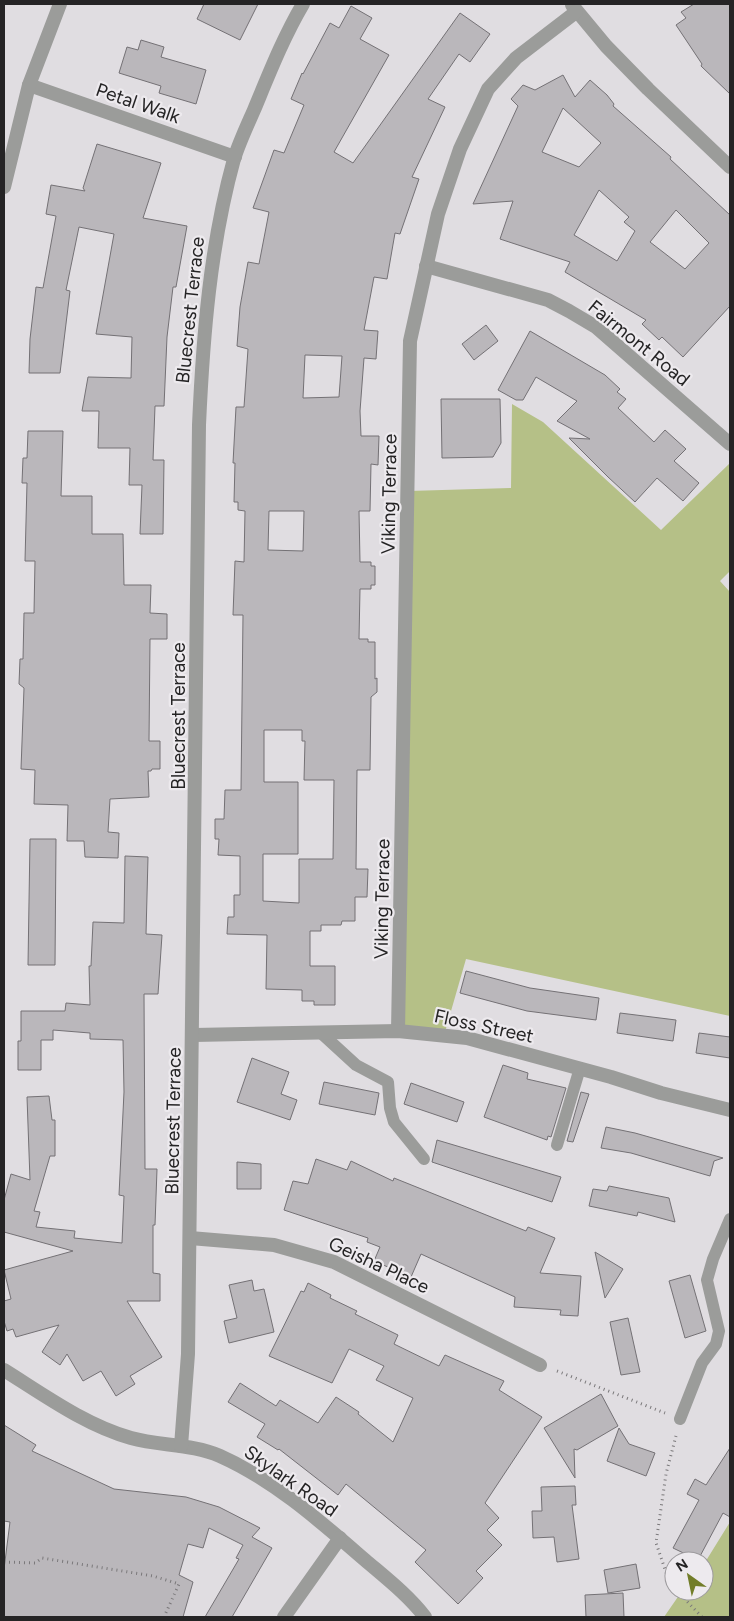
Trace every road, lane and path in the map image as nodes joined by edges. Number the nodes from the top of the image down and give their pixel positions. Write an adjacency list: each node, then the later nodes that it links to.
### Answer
1 (60, 4): 4 (street)
2 (303, 4): 5 (street, Bluecrest Terrace)
3 (574, 8): 7 (street); 9 (street, Viking Terrace)
4 (29, 85): 5 (street, Petal Walk); 6 (street)
5 (235, 157): 13 (street, Bluecrest Terrace)
6 (6, 159): 8 (street)
7 (730, 167)
8 (4, 187)
9 (426, 266): 10 (street, Fairmont Road); 11 (street, Viking Terrace)
10 (730, 444)
11 (398, 1031): 12 (street, Floss Street); 14 (street, Floss Street)
12 (320, 1032): 13 (street, Floss Street); 17 (lane)
13 (194, 1034): 19 (street, Bluecrest Terrace)
14 (580, 1068): 15 (street, Floss Street); 16 (lane)
15 (730, 1110)
16 (557, 1145)
17 (424, 1159)
18 (730, 1219): 22 (lane)
19 (190, 1238): 20 (street, Geisha Place); 23 (street, Bluecrest Terrace)
20 (540, 1365): 22 (path)
21 (4, 1370): 23 (street, Skylark Road)
22 (680, 1419): 26 (path)
23 (181, 1446): 24 (street, Skylark Road)
24 (340, 1538): 29 (street); 30 (street, Skylark Road)
25 (4, 1562): 28 (path)
26 (664, 1564)
27 (687, 1601): 31 (path)
28 (164, 1617)
29 (284, 1617)
30 (425, 1617)
31 (702, 1617)

